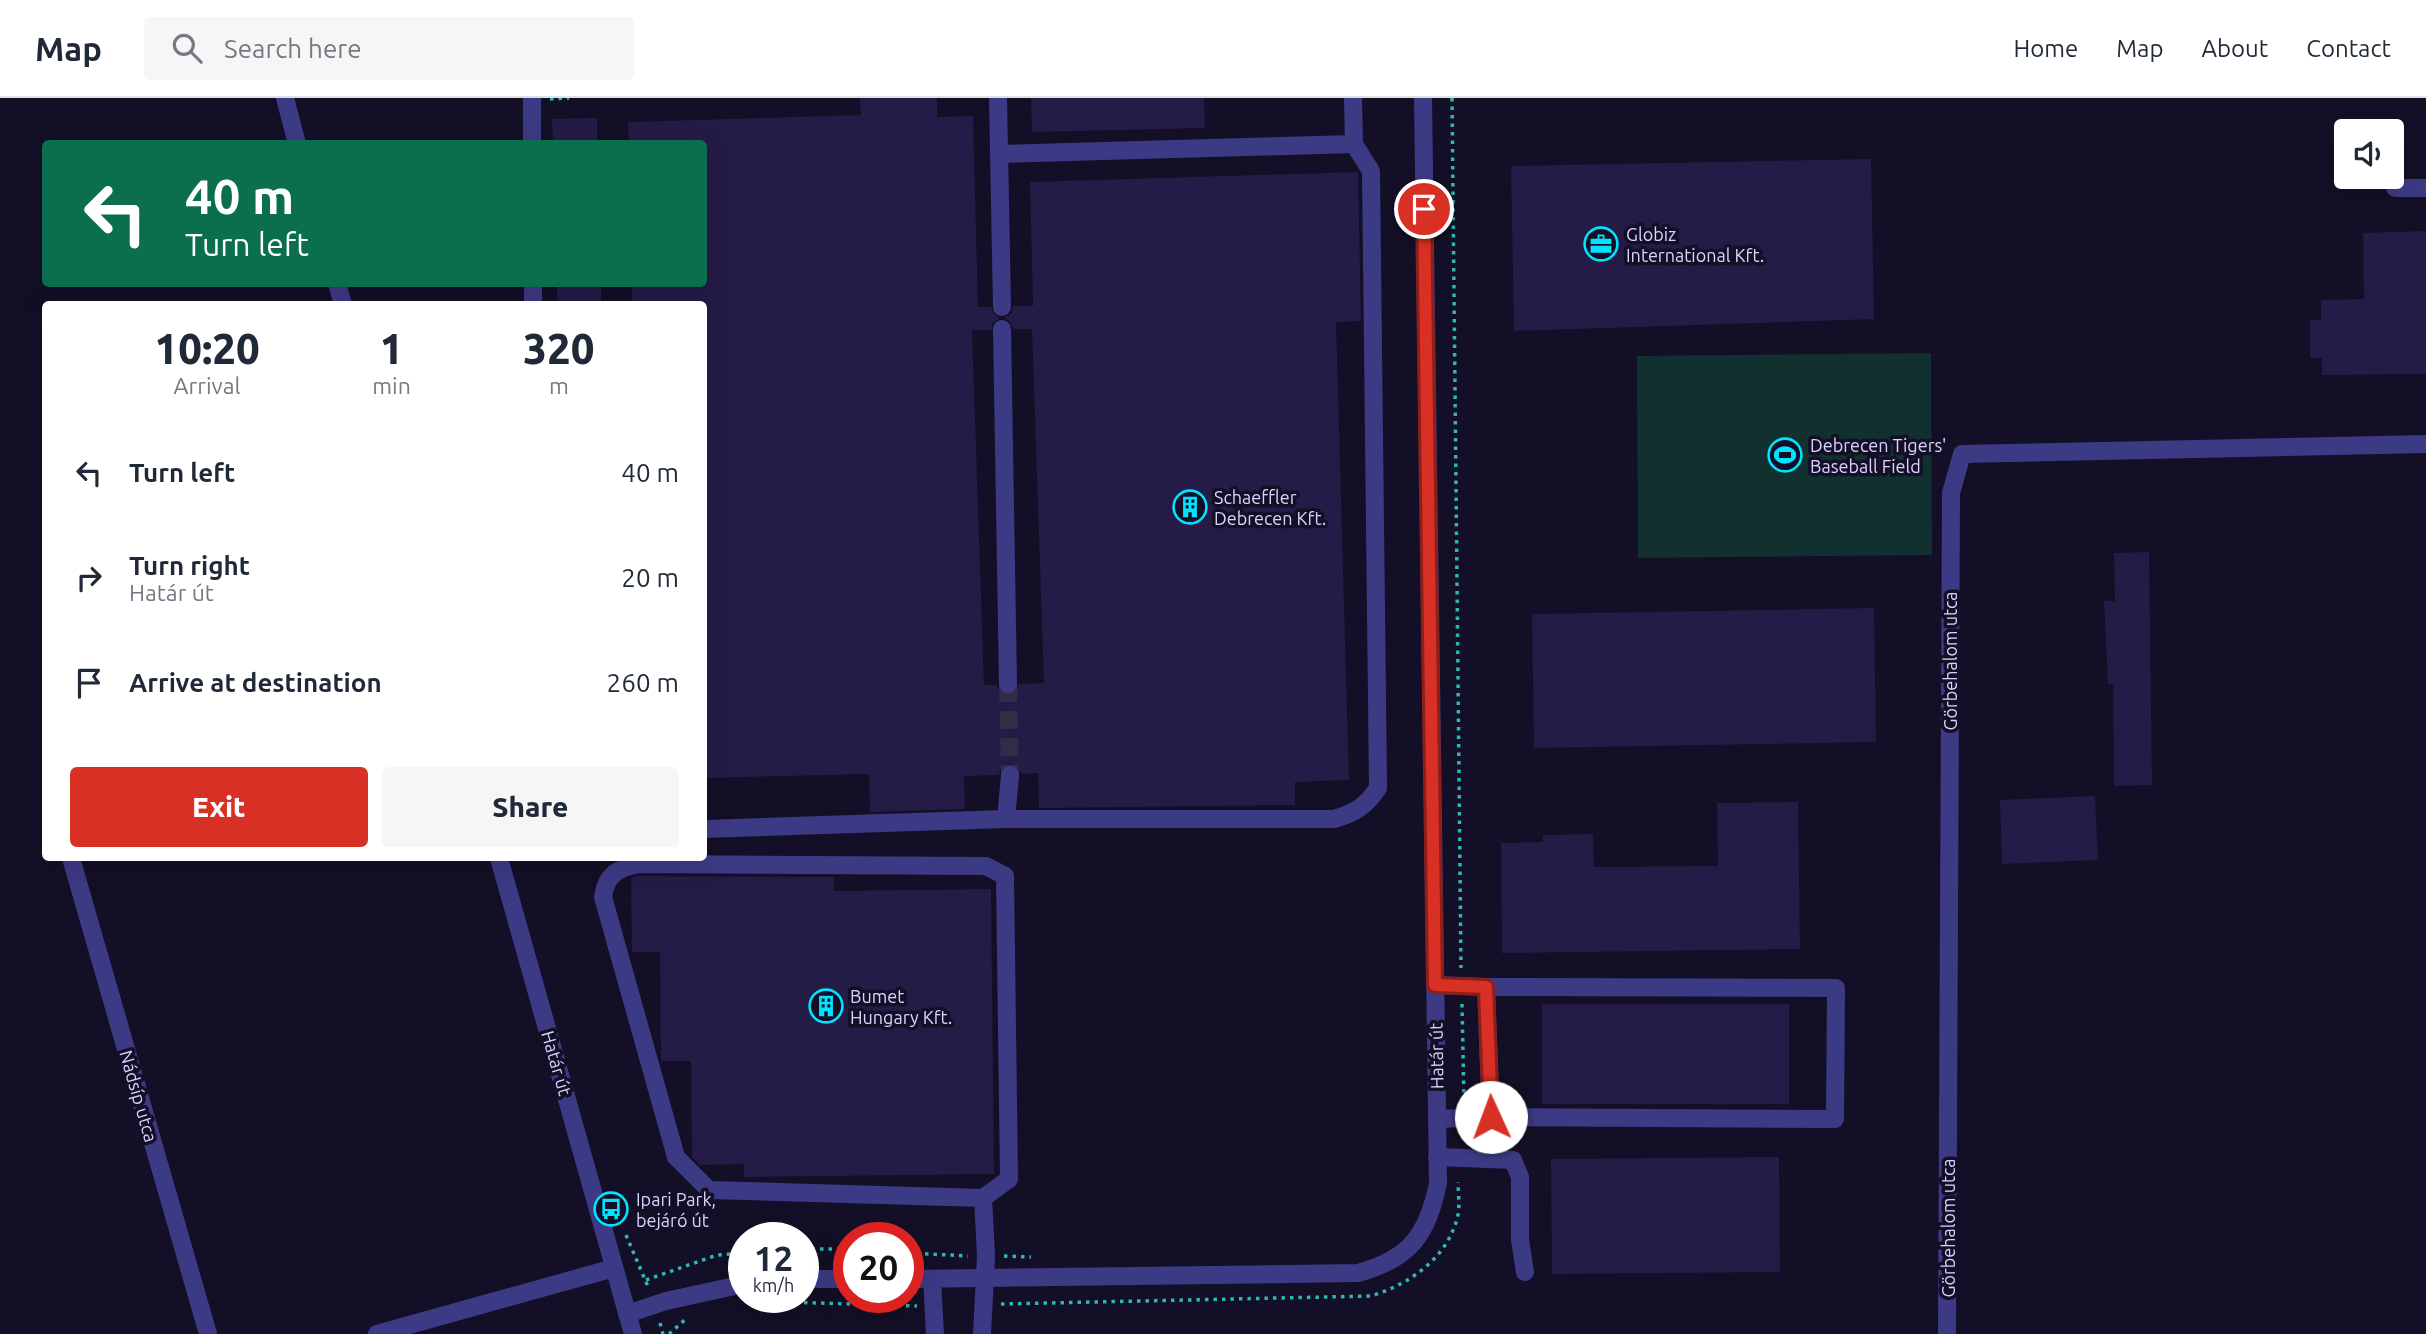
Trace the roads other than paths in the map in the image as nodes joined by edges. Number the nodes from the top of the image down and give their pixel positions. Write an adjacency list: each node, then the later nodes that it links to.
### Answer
1 (285, 98): 6 (street)
2 (531, 98): 7 (street)
3 (998, 98): 9 (street)
4 (1353, 98): 8 (street)
5 (1423, 98): 21 (street, Határ út)
6 (297, 140)
7 (532, 140)
8 (1354, 144): 9 (street); 17 (street)
9 (1000, 154): 12 (street)
10 (2404, 188): 11 (street)
11 (2426, 188)
12 (1002, 307)
13 (1002, 329): 15 (street)
14 (2426, 444): 39 (street, Görbehalom utca)
15 (1008, 684)
16 (1010, 775): 17 (street)
17 (1006, 819): 18 (street)
18 (707, 829)
19 (72, 861): 35 (street, Nádsíp utca)
20 (500, 861): 27 (street, Határ út)
21 (1435, 985): 22 (street); 24 (street, Határ út)
22 (1486, 987): 23 (street); 23 (street)
23 (1491, 1117): 24 (street)
24 (1437, 1119): 25 (street, Határ út)
25 (1437, 1157): 28 (street); 29 (street, Határ út)
26 (983, 1198): 26 (street); 29 (street)
27 (614, 1268): 33 (street, Határ út); 36 (street)
28 (1525, 1272)
29 (983, 1278): 31 (street, Határ út); 38 (street)
30 (924, 1279): 31 (street, Határ út)
31 (932, 1279): 34 (street)
32 (728, 1287): 33 (street)
33 (627, 1314): 37 (street, Határ út)
34 (936, 1333)
35 (208, 1334)
36 (377, 1334)
37 (633, 1334)
38 (982, 1334)
39 (1947, 1334)

